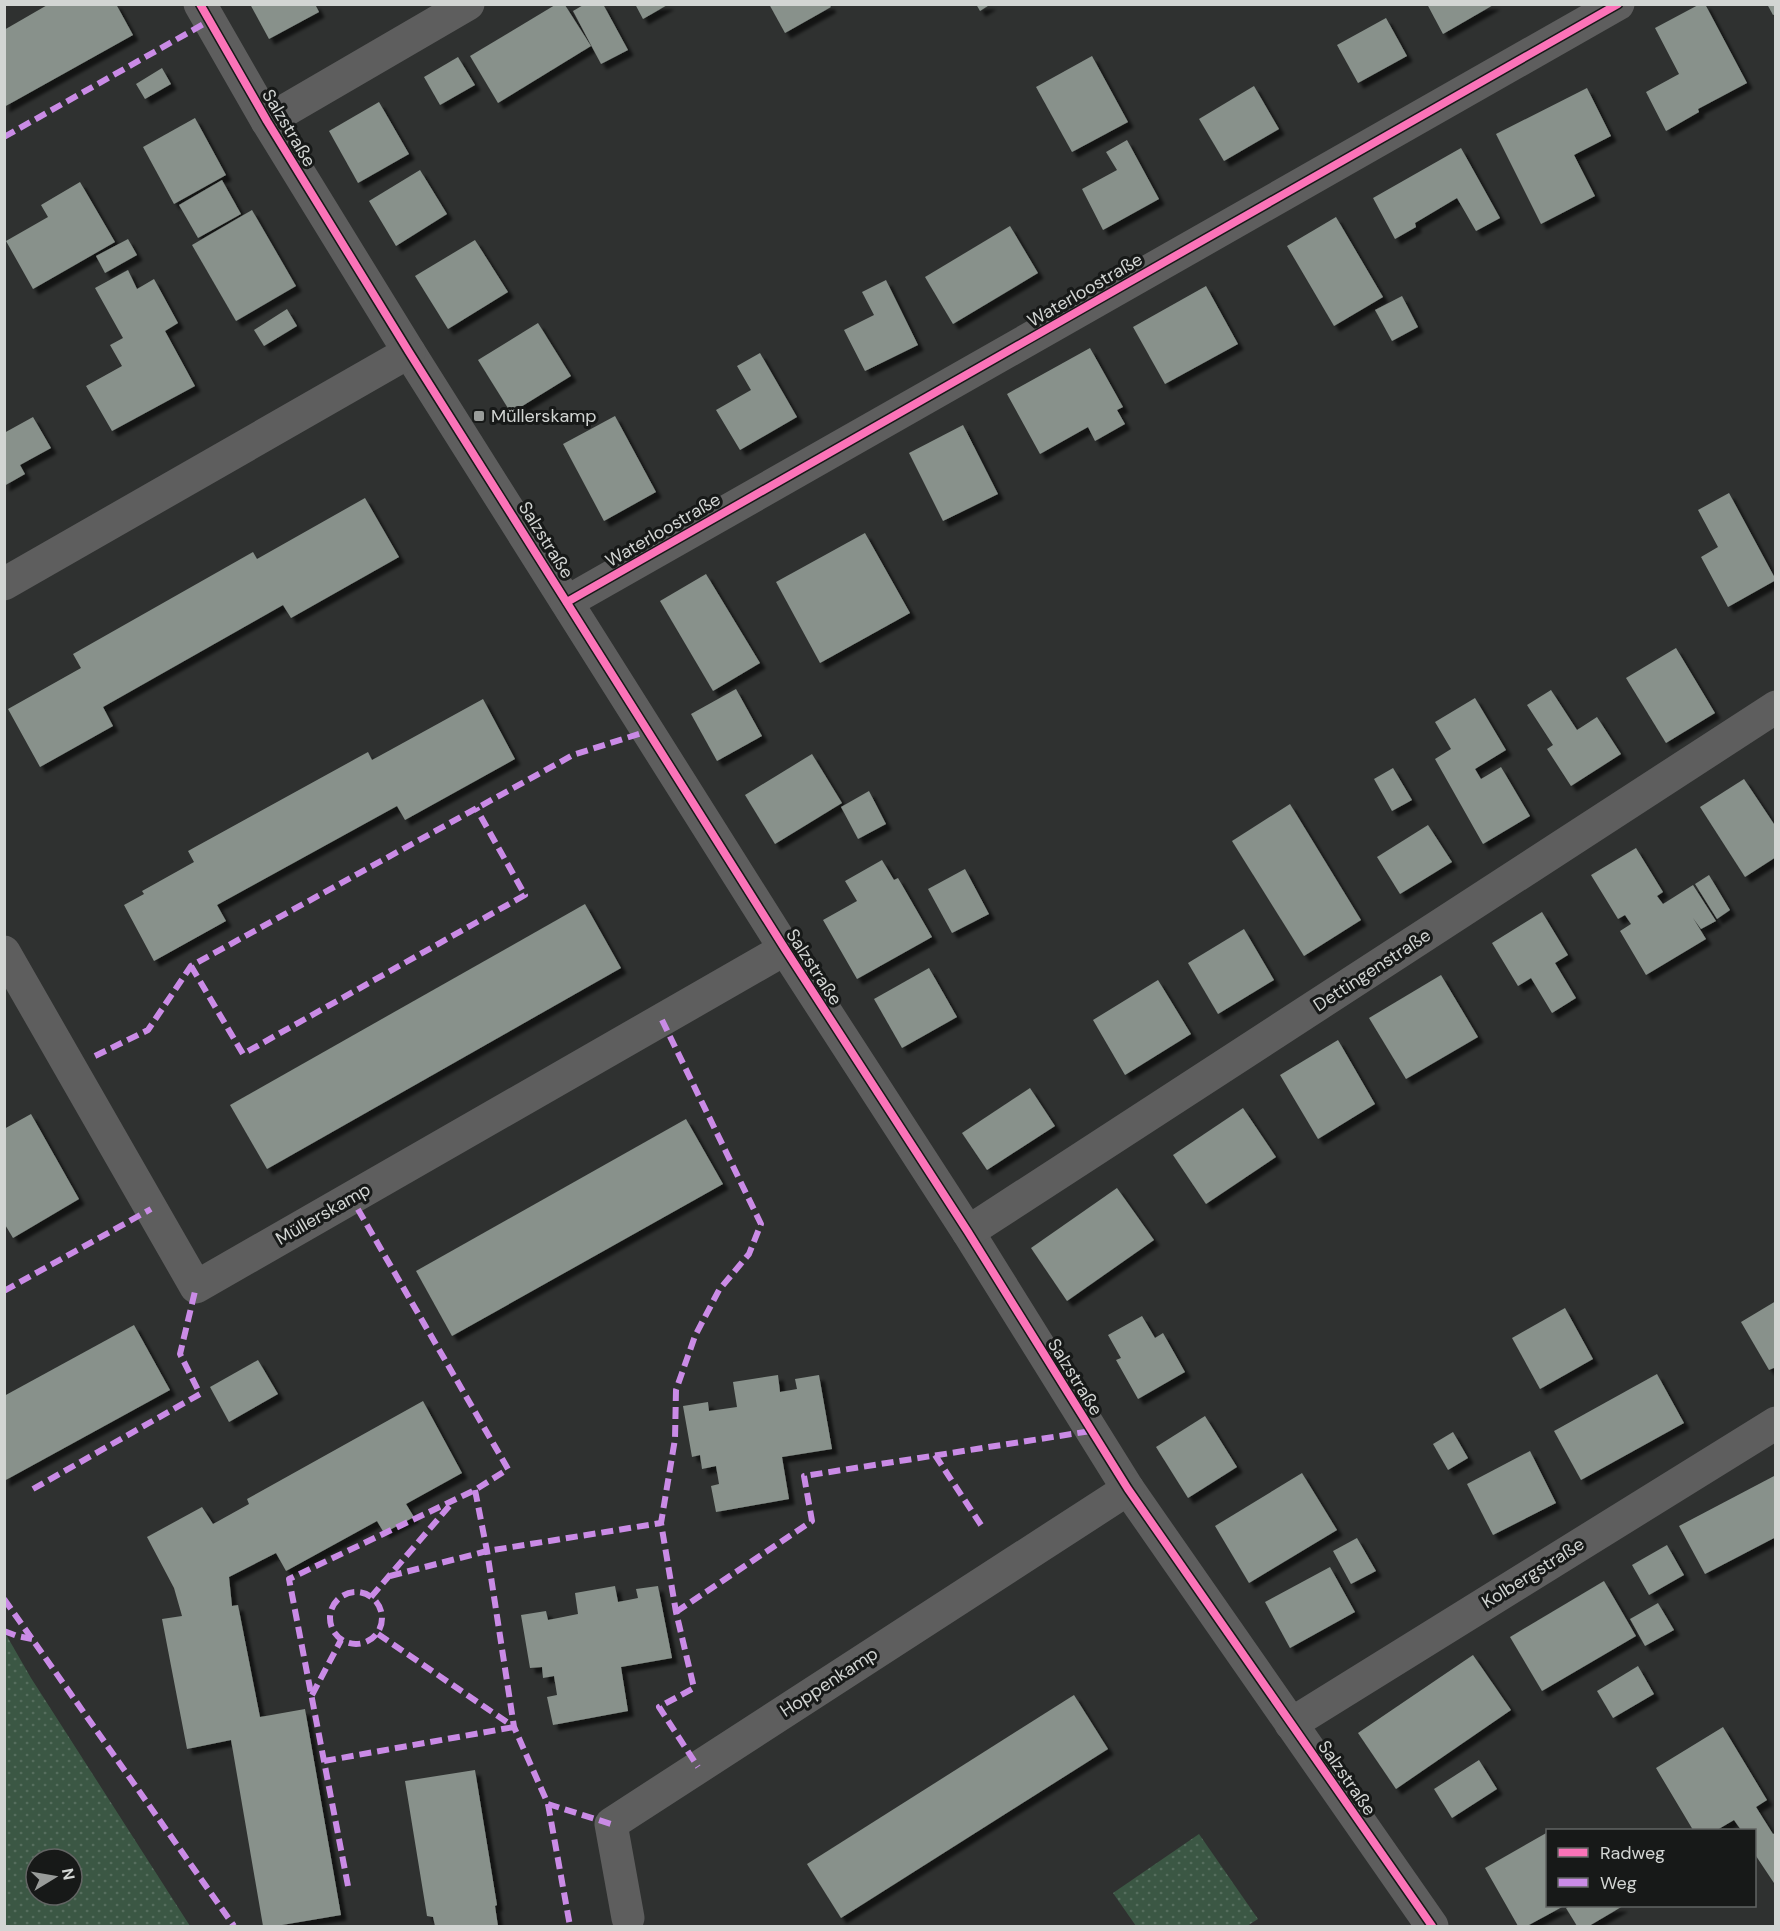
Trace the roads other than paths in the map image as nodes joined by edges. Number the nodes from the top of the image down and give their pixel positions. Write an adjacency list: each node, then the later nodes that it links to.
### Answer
1 (200, 4): 4 (street, Salzstraße)
2 (468, 4): 4 (street)
3 (1618, 4): 7 (street, Waterloostraße)
4 (267, 121): 5 (street, Salzstraße)
5 (409, 352): 6 (street); 7 (street, Salzstraße)
6 (4, 584)
7 (567, 602): 9 (street, Salzstraße)
8 (1776, 707): 11 (street, Dettingenstraße)
9 (785, 949): 10 (street, Müllerskamp); 11 (street, Salzstraße)
10 (4, 952)
11 (968, 1232): 13 (street, Salzstraße)
12 (1776, 1423): 14 (street, Kolbergstraße)
13 (1128, 1490): 14 (street, Salzstraße); 15 (street, Hoppenkamp)
14 (1291, 1724): 16 (street, Salzstraße)
15 (628, 1918)
16 (1432, 1926)

